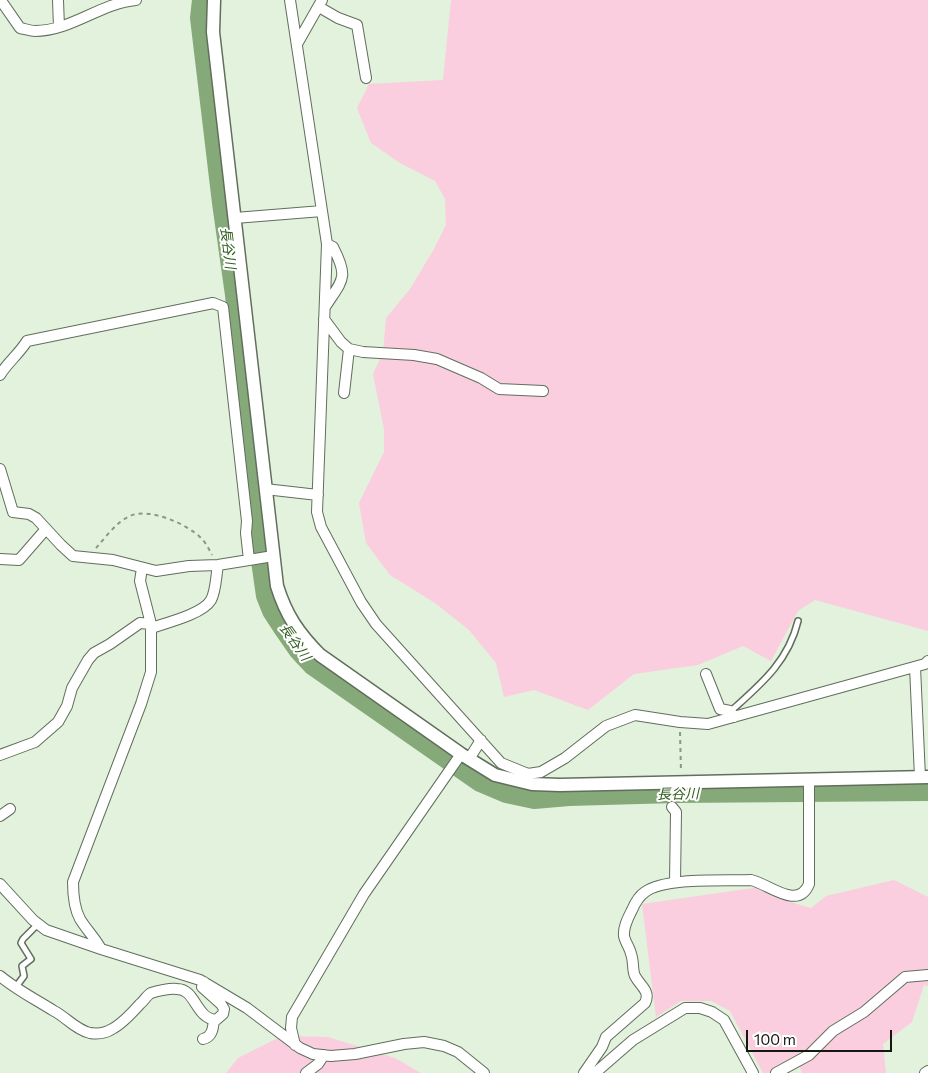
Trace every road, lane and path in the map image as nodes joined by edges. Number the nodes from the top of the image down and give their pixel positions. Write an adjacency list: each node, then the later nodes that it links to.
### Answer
1 (58, 0): 7 (street)
2 (136, 0): 7 (street)
3 (214, 0): 11 (street)
4 (290, 0): 8 (street)
5 (0, 3): 7 (street)
6 (321, 3): 8 (street); 9 (street)
7 (59, 27)
8 (297, 44): 10 (street)
9 (366, 78)
10 (322, 212): 11 (street); 12 (street)
11 (235, 218): 20 (street)
12 (327, 244): 13 (street); 13 (street)
13 (325, 307): 14 (street)
14 (324, 319): 15 (street); 21 (street)
15 (349, 349): 17 (street); 18 (street)
16 (0, 375): 26 (street)
17 (544, 390)
18 (344, 393)
19 (0, 469): 22 (street)
20 (265, 489): 21 (street); 23 (street)
21 (318, 495): 36 (street)
22 (46, 529): 24 (street); 25 (street)
23 (273, 556): 26 (street); 38 (street)
24 (88, 558): 27 (path); 28 (street)
25 (0, 559)
26 (249, 560): 27 (street)
27 (220, 565): 28 (street); 30 (street)
28 (142, 568): 30 (street)
29 (798, 621): 34 (lane)
30 (151, 626): 37 (street); 48 (street)
31 (928, 661): 32 (street)
32 (915, 666): 34 (street); 39 (street)
33 (706, 674): 34 (street)
34 (732, 714): 35 (street)
35 (680, 722): 36 (street); 41 (path)
36 (481, 740): 38 (street)
37 (0, 755)
38 (465, 757): 41 (street); 55 (street)
39 (924, 777): 40 (street)
40 (809, 779): 41 (street); 45 (street)
41 (682, 782)
42 (672, 807): 45 (street)
43 (10, 809): 44 (street)
44 (0, 816)
45 (675, 882): 59 (street)
46 (0, 884): 47 (street)
47 (37, 925): 48 (street); 52 (lane)
48 (101, 949): 51 (street)
49 (928, 975): 62 (street)
50 (0, 976): 52 (street)
51 (204, 982): 53 (street); 55 (street)
52 (15, 989): 53 (street)
53 (214, 1020): 54 (street)
54 (203, 1039)
55 (295, 1045): 56 (street)
56 (324, 1055): 57 (street); 58 (street)
57 (306, 1073)
58 (484, 1073)
59 (584, 1073)
60 (595, 1073): 61 (street)
61 (753, 1073)
62 (776, 1073)

